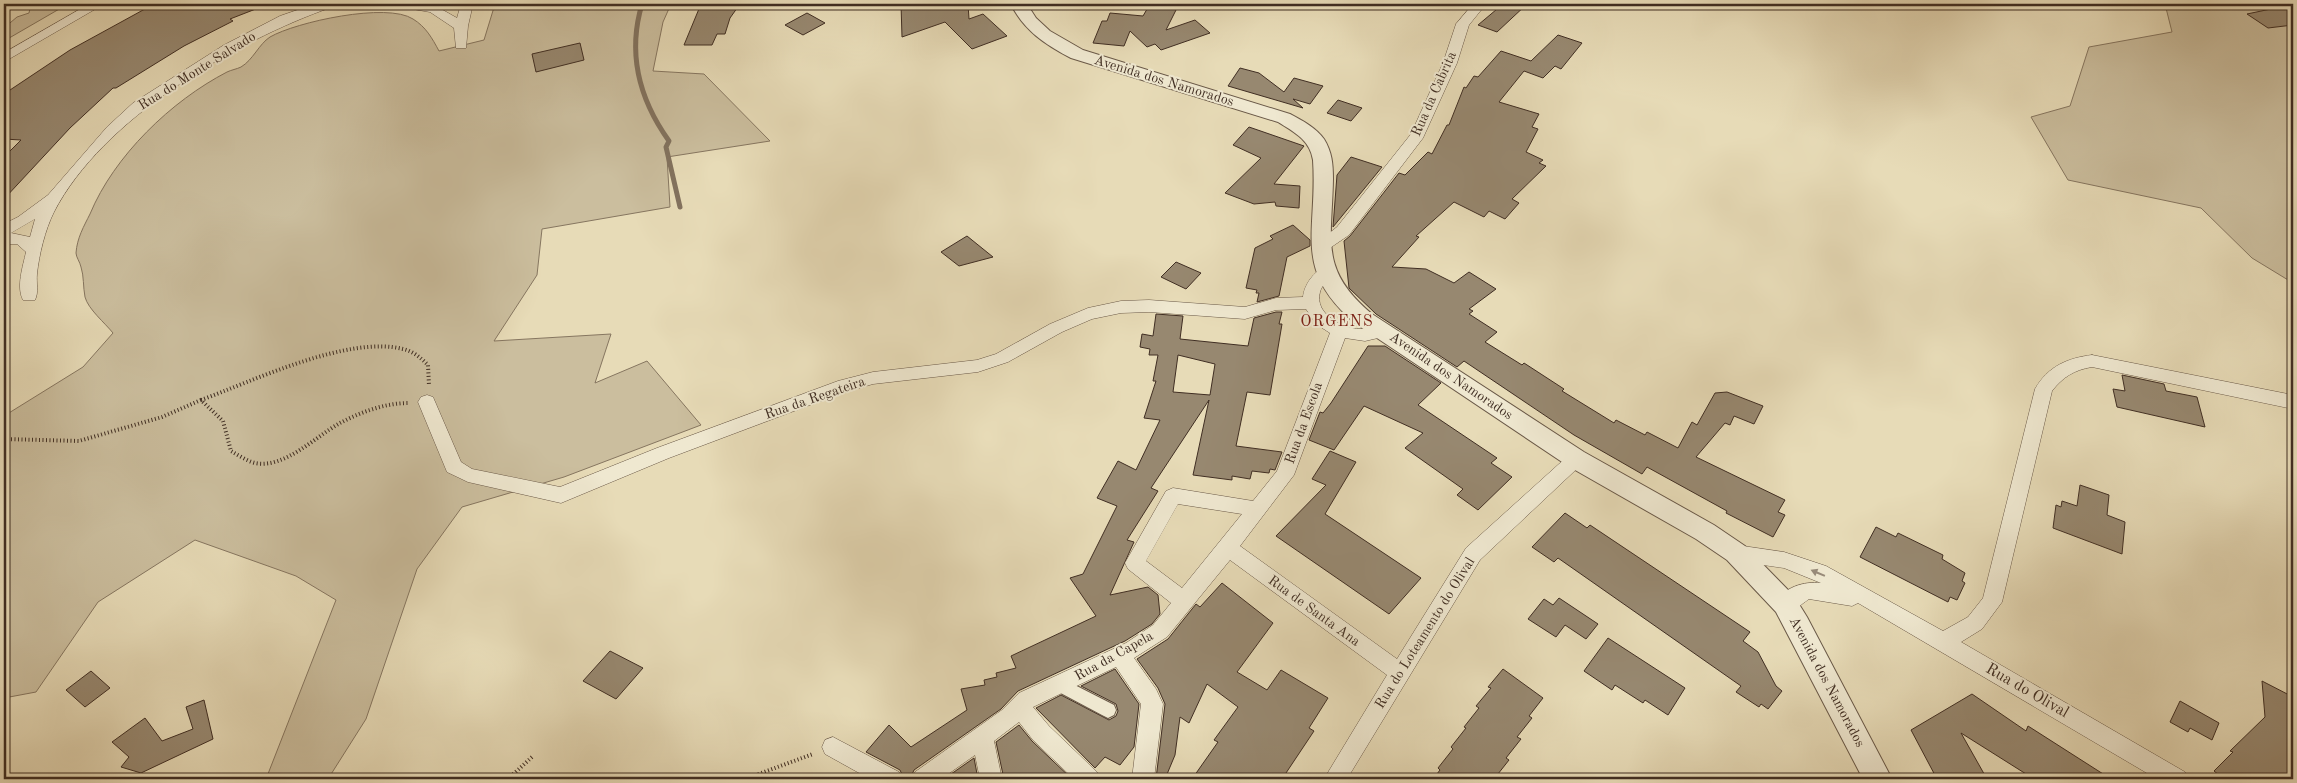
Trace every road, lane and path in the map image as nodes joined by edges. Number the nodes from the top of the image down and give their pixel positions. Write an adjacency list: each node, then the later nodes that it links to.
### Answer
1 (98, 4): 9 (street)
2 (327, 4): 10 (street, Rua do Monte Salvado)
3 (406, 4): 7 (street)
4 (467, 4): 7 (street)
5 (1019, 4): 13 (street, Avenida dos Namorados)
6 (1480, 4): 13 (street, Rua da Cabrita)
7 (461, 26): 8 (street)
8 (461, 46)
9 (4, 58)
10 (56, 196): 11 (street); 14 (street, Rua do Monte Salvado)
11 (4, 230)
12 (4, 239): 14 (street)
13 (1321, 246): 15 (street, Avenida dos Namorados)
14 (34, 251): 16 (street, Rua do Monte Salvado)
15 (1325, 273): 17 (street); 19 (street, Avenida dos Namorados)
16 (29, 296)
17 (1310, 304): 18 (street); 21 (street, Rua da Regateira)
18 (1339, 331): 19 (street); 25 (street, Rua da Escola)
19 (1385, 332): 24 (street, Avenida dos Namorados)
20 (201, 400): 21 (path); 21 (path); 23 (path)
21 (427, 402)
22 (2293, 402): 31 (street)
23 (4, 439)
24 (1576, 459): 27 (street, Avenida dos Namorados); 33 (street, Rua do Loteamento do Olival)
25 (1257, 509): 26 (street, Rua da Escola); 28 (street)
26 (1228, 548): 28 (street, Rua da Capela); 33 (street, Rua de Santa Ana)
27 (1736, 553): 29 (street, Rua do Olival, one-way to 27); 30 (street, Avenida dos Namorados)
28 (1183, 601): 32 (street, Rua da Capela)
29 (1876, 603): 30 (street, Rua do Olival); 31 (street, Rua do Olival)
30 (1785, 604): 48 (street, Avenida dos Namorados)
31 (1943, 642): 49 (street, Rua do Olival)
32 (1120, 655): 34 (street, Rua da Capela); 46 (street)
33 (1400, 673): 47 (street, Rua do Loteamento do Olival)
34 (1060, 685): 35 (street, Rua da Capela); 36 (street)
35 (1019, 705): 37 (street, Rua da Capela); 45 (street)
36 (1108, 710)
37 (982, 736): 43 (street, Rua da Capela); 44 (street)
38 (833, 747): 41 (path); 42 (street)
39 (532, 757): 40 (path)
40 (508, 779)
41 (746, 779)
42 (891, 779)
43 (922, 779)
44 (991, 779)
45 (1089, 779)
46 (1143, 779)
47 (1335, 779)
48 (1878, 779)
49 (2177, 779)

